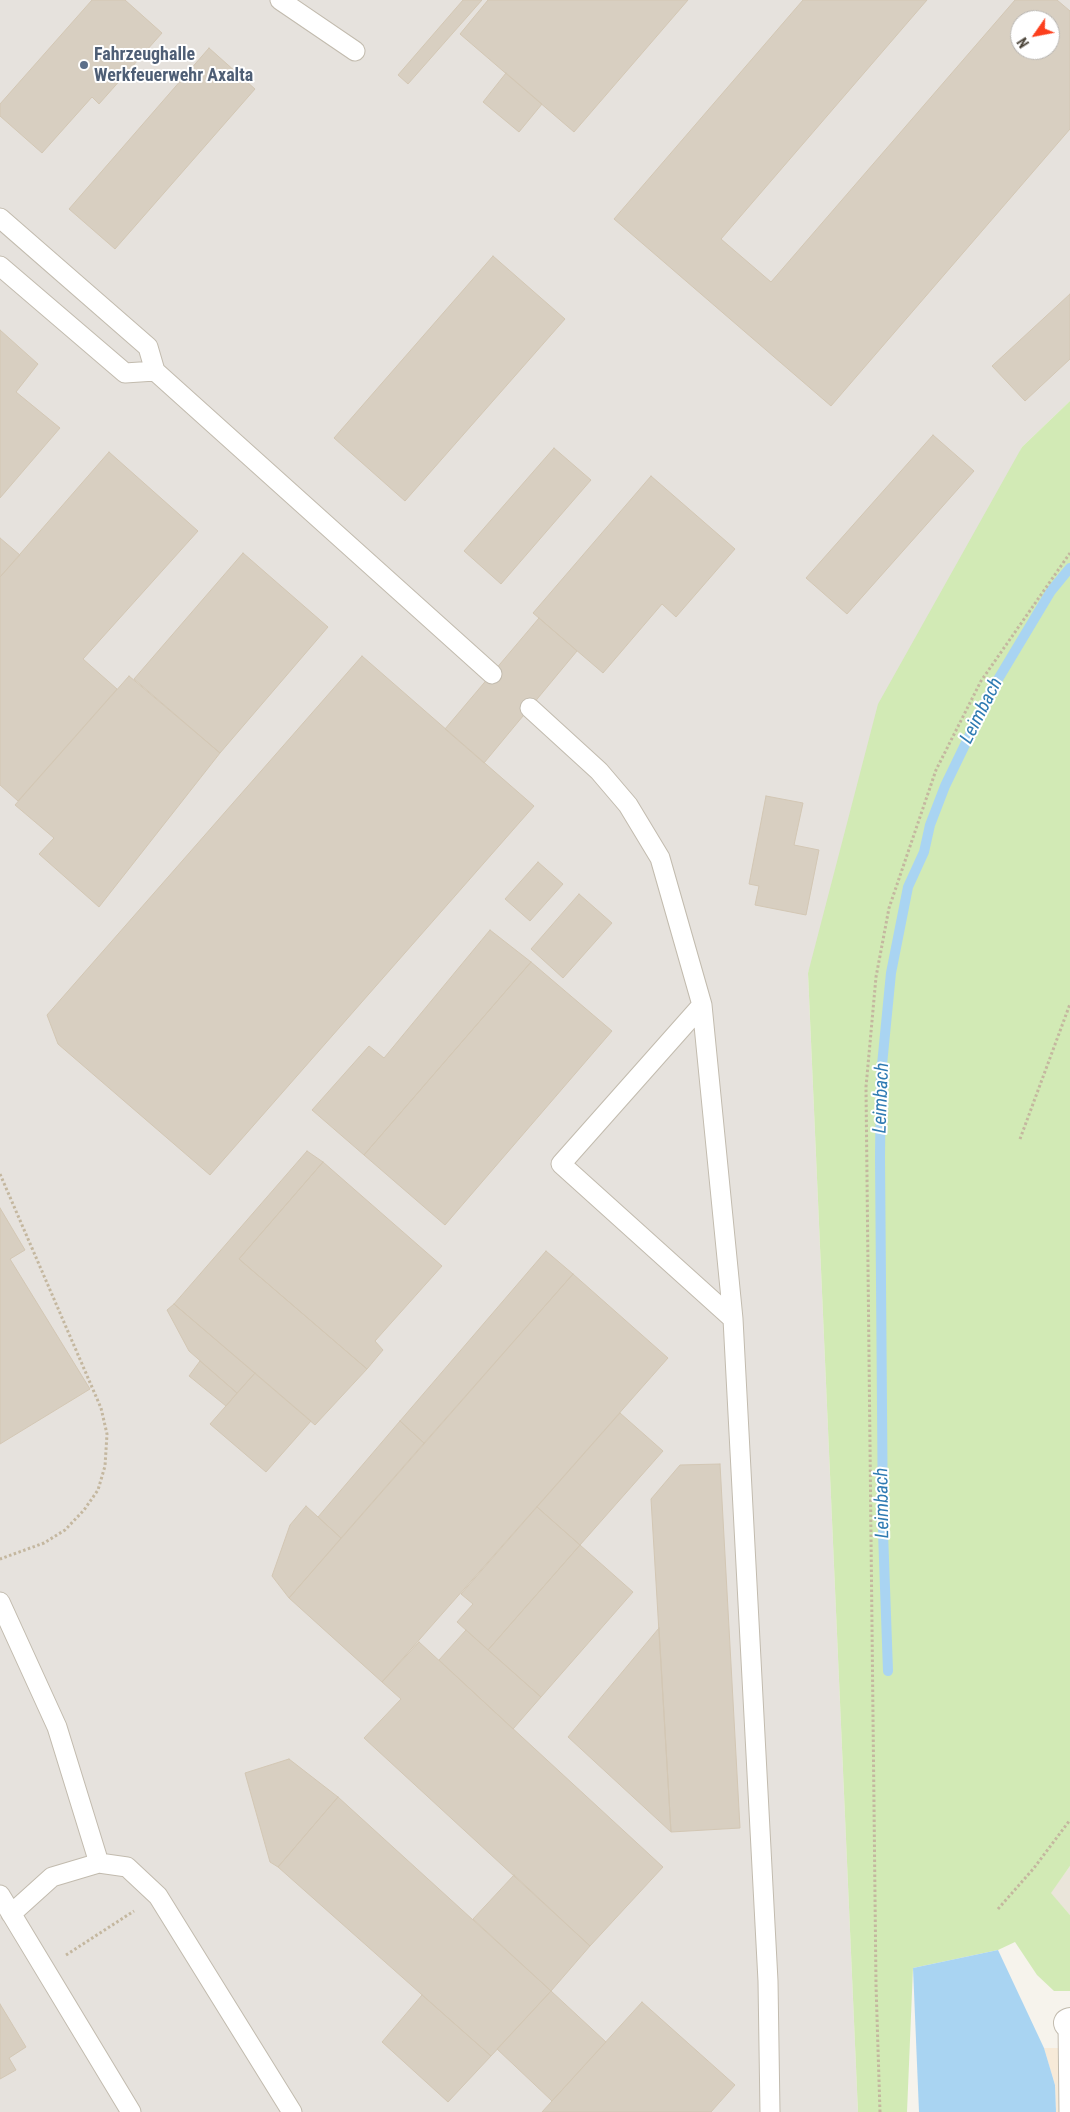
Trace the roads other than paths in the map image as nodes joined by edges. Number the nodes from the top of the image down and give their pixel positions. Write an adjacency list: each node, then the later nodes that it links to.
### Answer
1 (280, 0): 2 (lane)
2 (355, 51)
3 (0, 218): 5 (lane)
4 (0, 266): 5 (lane)
5 (155, 371): 6 (lane)
6 (492, 674)
7 (530, 708): 8 (lane)
8 (702, 1005): 9 (lane); 9 (lane)
9 (734, 1319): 18 (lane)
10 (0, 1602): 11 (lane)
11 (99, 1863): 13 (lane); 17 (lane)
12 (0, 1895): 13 (lane)
13 (11, 1914): 16 (lane)
14 (1069, 2023): 15 (lane)
15 (1069, 2104)
16 (131, 2112)
17 (292, 2112)
18 (770, 2112)

